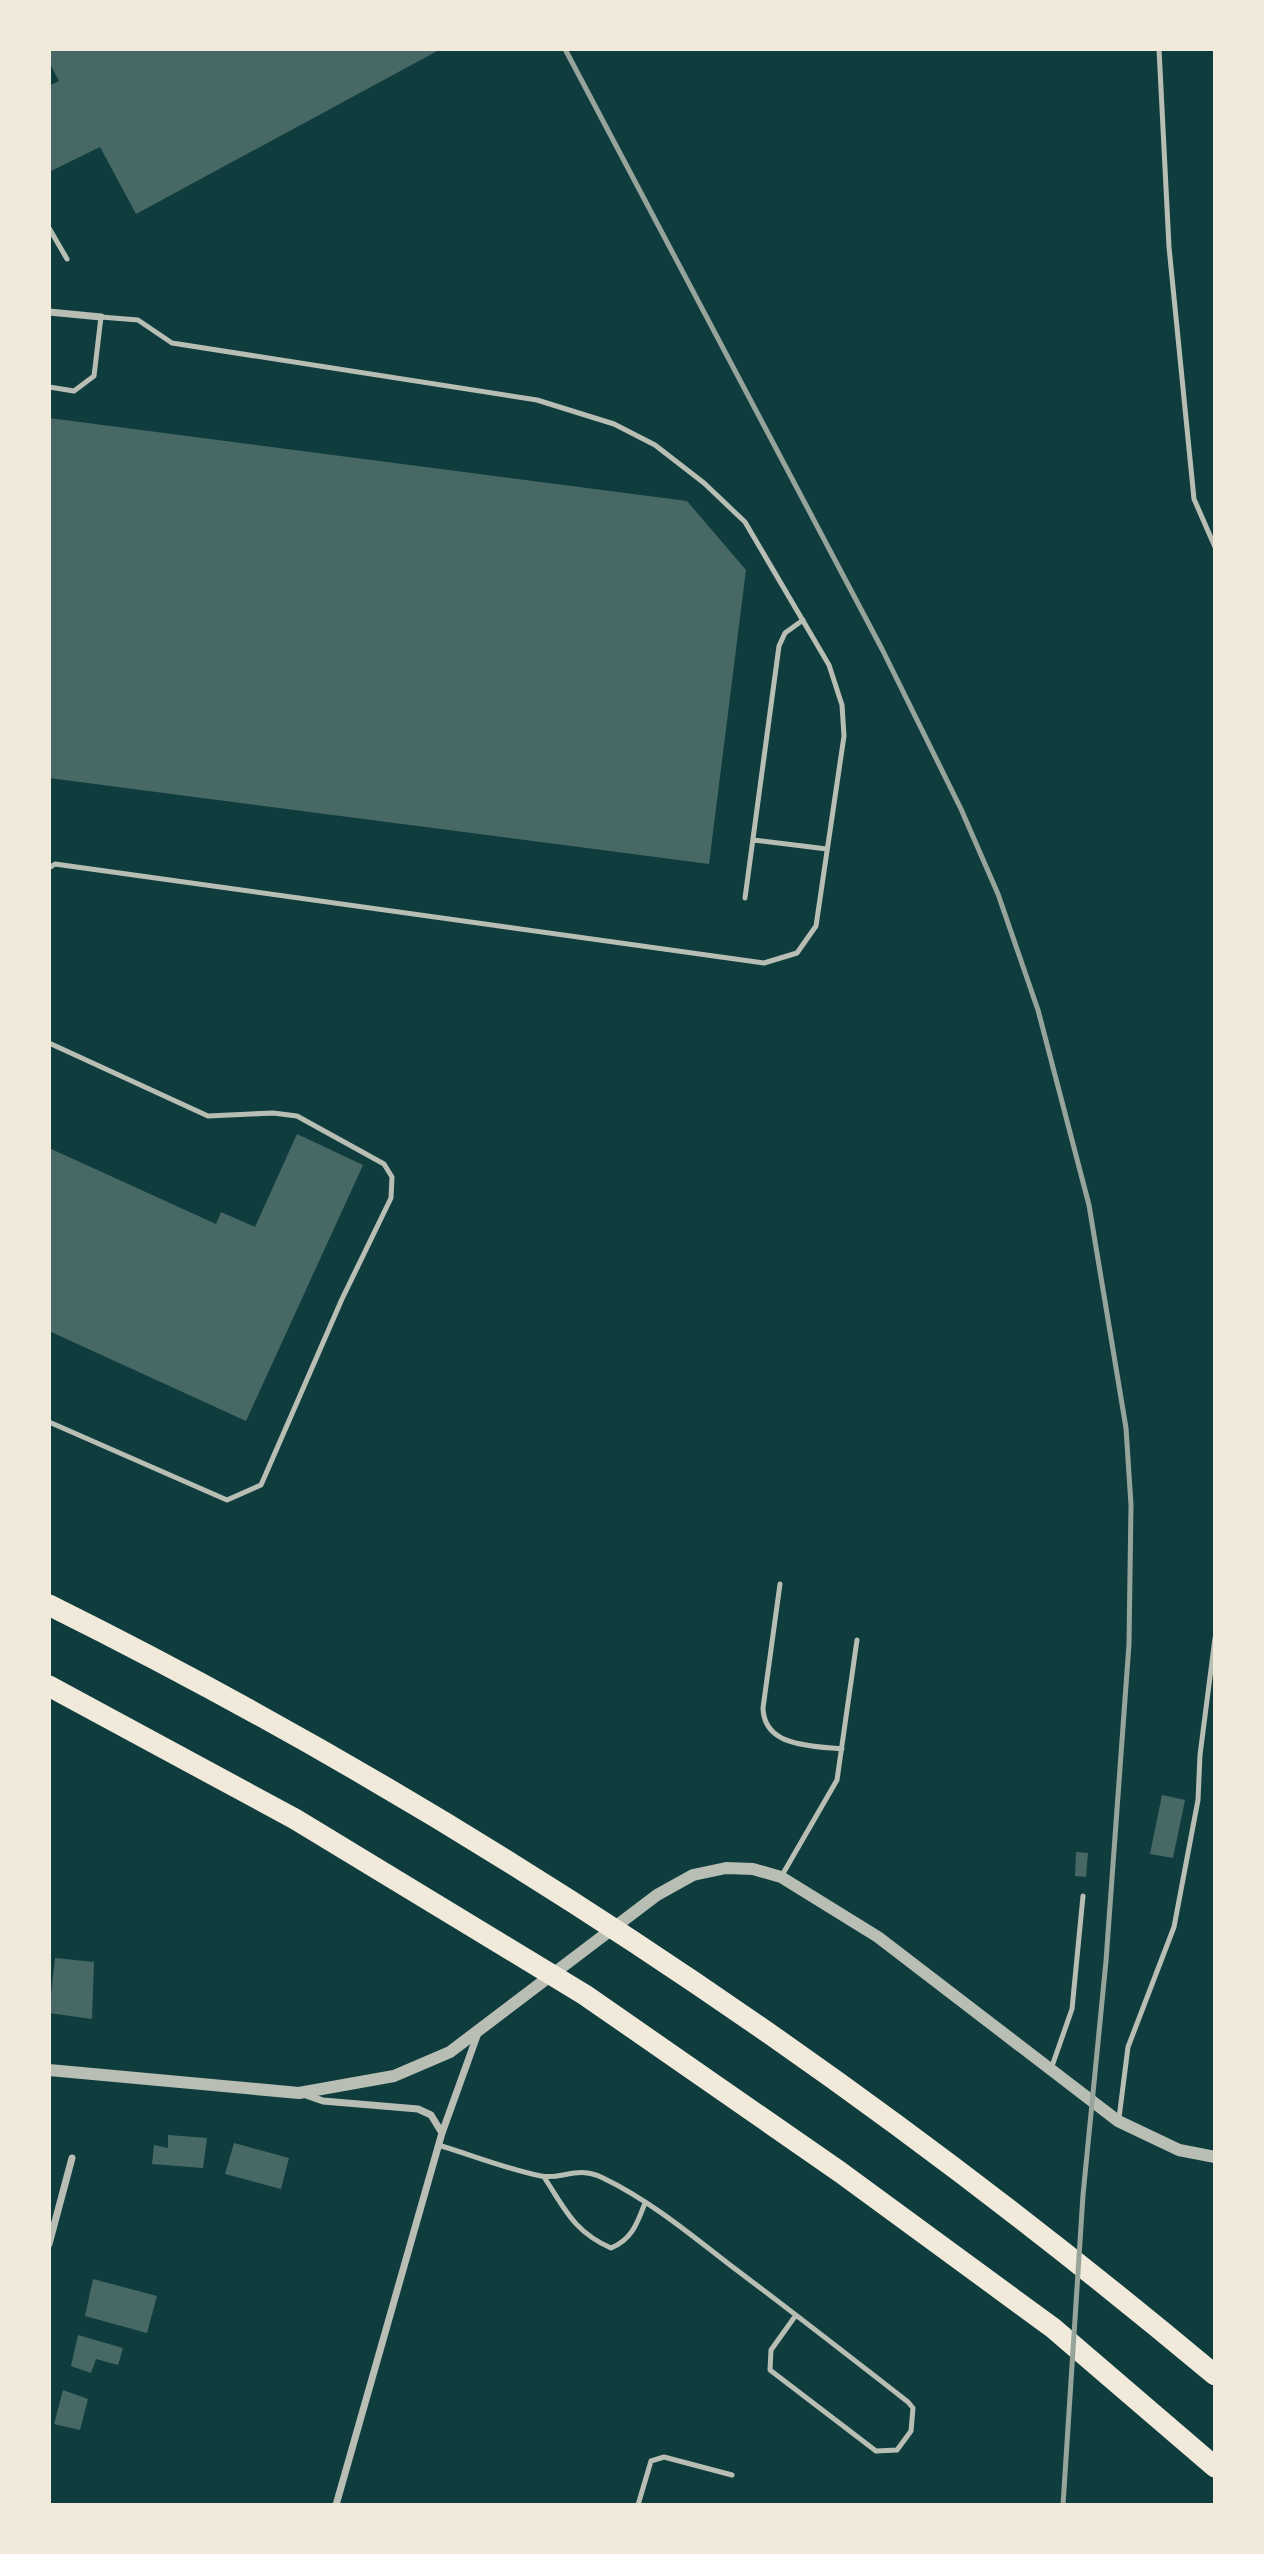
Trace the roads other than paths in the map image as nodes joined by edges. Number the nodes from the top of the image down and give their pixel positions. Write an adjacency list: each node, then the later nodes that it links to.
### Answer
1 (1159, 49): 7 (lane)
2 (49, 228): 3 (lane)
3 (67, 259)
4 (49, 312): 5 (street)
5 (101, 317): 6 (lane); 8 (lane)
6 (49, 387)
7 (1215, 547)
8 (803, 620): 9 (lane); 10 (lane)
9 (753, 840): 10 (lane); 12 (lane)
10 (827, 849): 11 (lane)
11 (49, 868)
12 (745, 898)
13 (49, 1043): 14 (lane)
14 (49, 1422)
15 (780, 1584): 20 (lane)
16 (49, 1605): 36 (highway)
17 (1215, 1638): 27 (lane)
18 (857, 1640): 20 (lane)
19 (49, 1686): 37 (highway)
20 (842, 1749): 21 (lane)
21 (781, 1877): 23 (street); 24 (street)
22 (1083, 1896): 24 (lane)
23 (478, 2032): 26 (street); 28 (street)
24 (1051, 2069): 27 (street)
25 (49, 2070): 26 (street)
26 (299, 2093): 28 (street)
27 (1118, 2122): 30 (street)
28 (442, 2133): 29 (street)
29 (439, 2145): 32 (lane); 39 (street)
30 (1215, 2157)
31 (72, 2158): 34 (street)
32 (544, 2177): 33 (lane); 33 (lane)
33 (645, 2203): 35 (lane)
34 (49, 2244)
35 (796, 2315): 35 (lane)
36 (1215, 2375)
37 (1215, 2467)
38 (732, 2475): 40 (lane)
39 (336, 2505)
40 (638, 2505)

